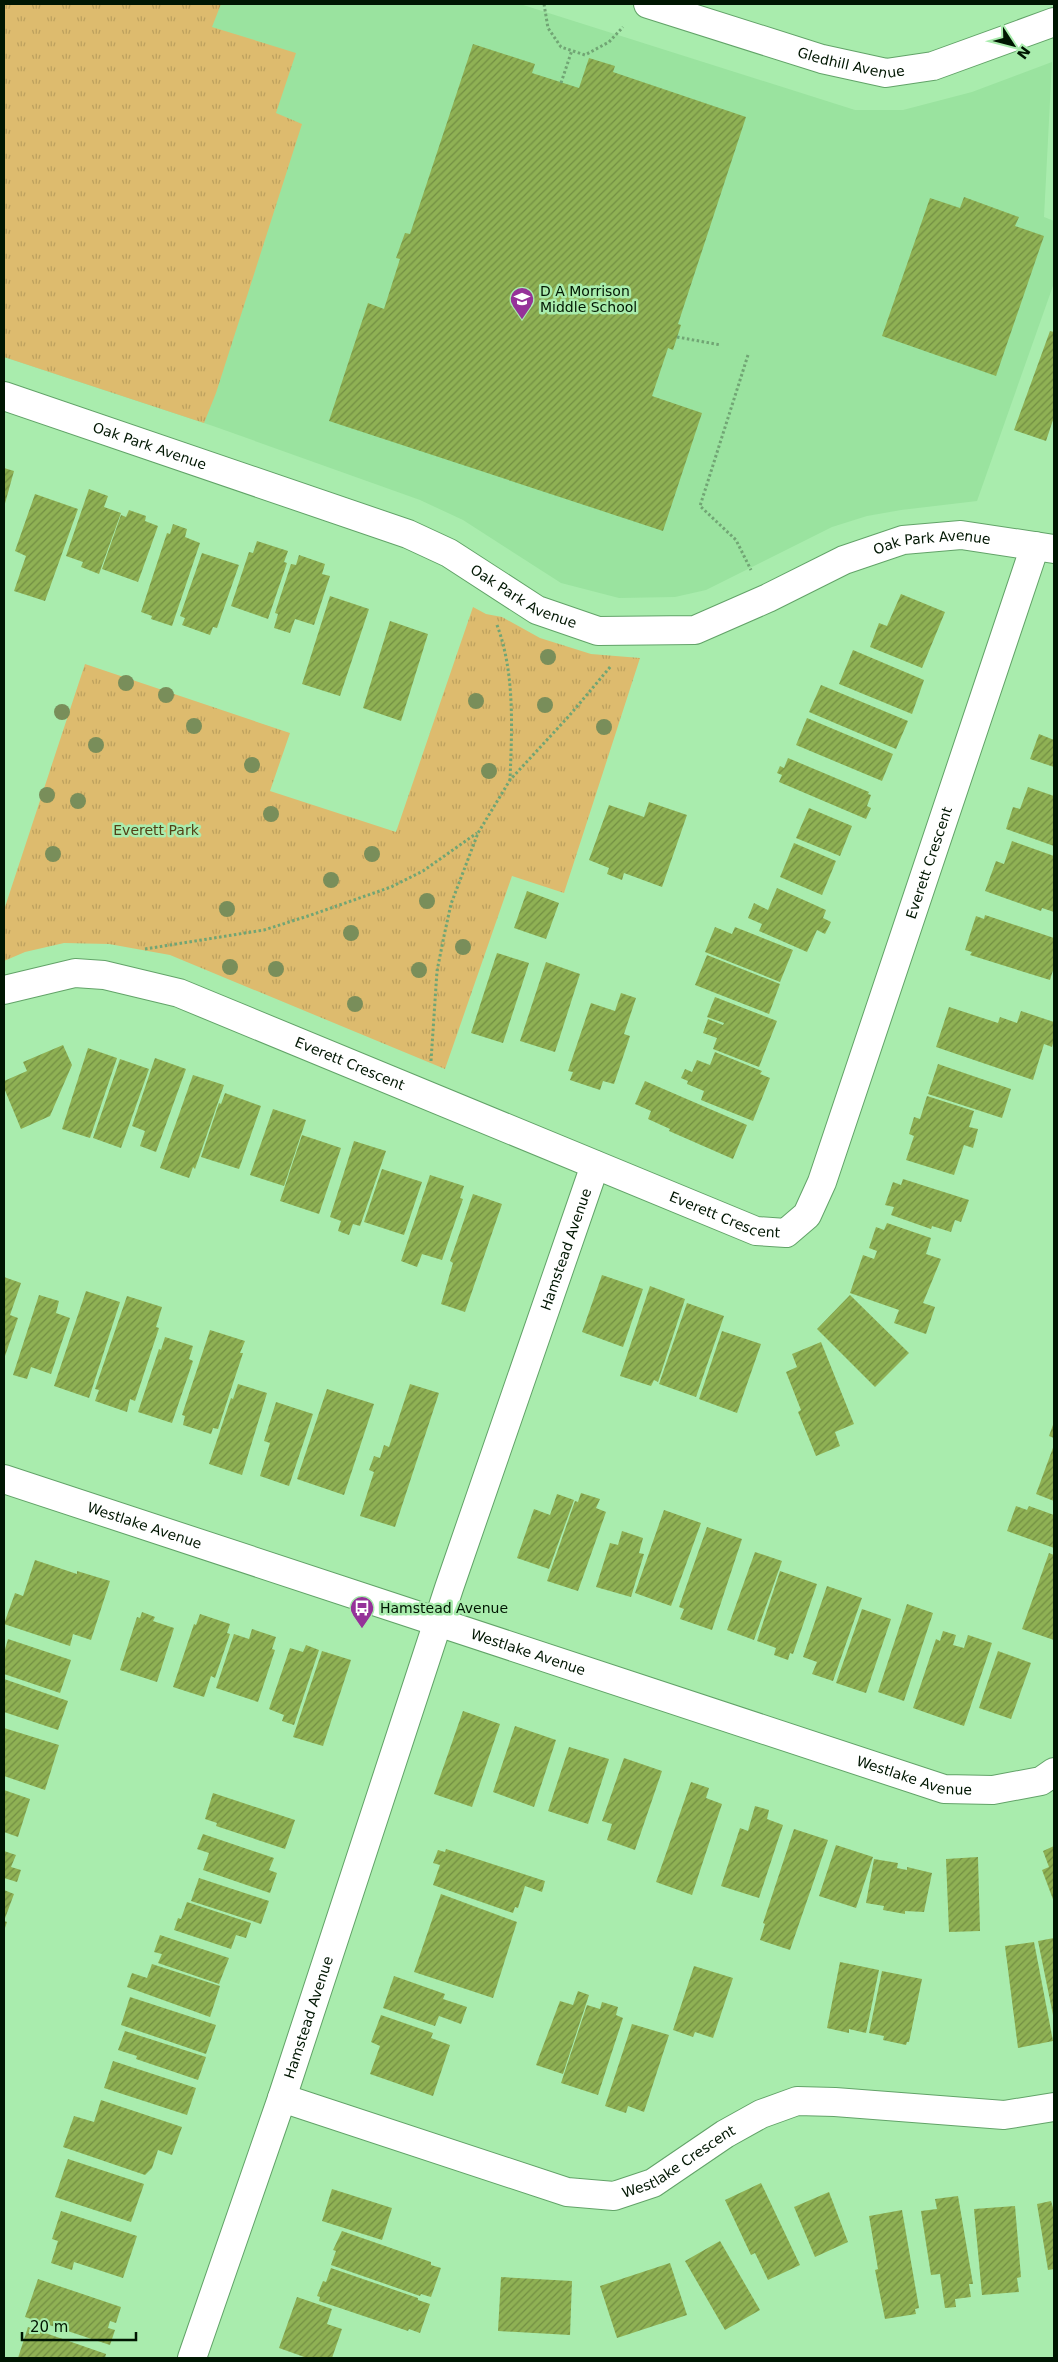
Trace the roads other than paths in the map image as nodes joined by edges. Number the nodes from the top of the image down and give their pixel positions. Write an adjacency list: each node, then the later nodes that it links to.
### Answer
1 (652, 4): 2 (street, Gledhill Avenue)
2 (1054, 22)
3 (4, 396): 4 (street, Oak Park Avenue)
4 (1045, 547): 6 (street, Everett Crescent)
5 (4, 990): 6 (street, Everett Crescent)
6 (595, 1165): 8 (street, Hamstead Avenue)
7 (4, 1480): 8 (street, Westlake Avenue)
8 (438, 1623): 9 (street, Westlake Avenue); 10 (street, Hamstead Avenue)
9 (1054, 1772)
10 (282, 2098): 11 (street, Westlake Crescent); 12 (street, Hamstead Avenue)
11 (1054, 2107)
12 (192, 2358)

